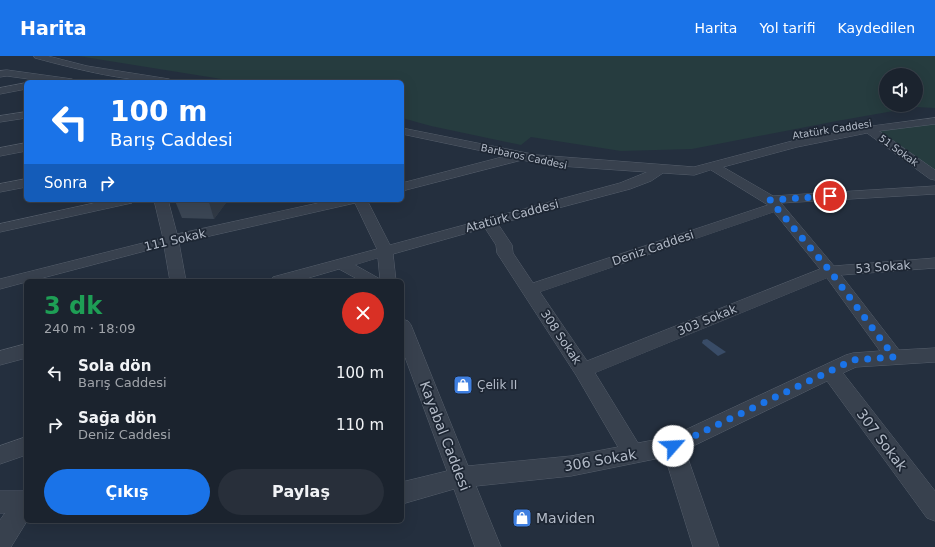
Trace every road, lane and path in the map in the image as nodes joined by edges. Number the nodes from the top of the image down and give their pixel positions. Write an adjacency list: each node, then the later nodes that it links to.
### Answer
1 (38, 56): 2 (street)
2 (87, 69): 4 (street); 5 (street)
3 (0, 74): 4 (street)
4 (57, 80)
5 (156, 80)
6 (24, 86): 7 (street)
7 (2, 91)
8 (24, 115): 10 (street)
9 (935, 116): 12 (street, Atatürk Caddesi)
10 (0, 119)
11 (935, 121): 12 (street, Atatürk Caddesi)
12 (866, 127): 17 (street, Atatürk Caddesi); 18 (street, Atatürk Caddesi); 19 (street, 51 Sokak)
13 (404, 131): 16 (street, Barbaros Caddesi)
14 (24, 147): 15 (street)
15 (0, 152)
16 (530, 157): 18 (street, Atatürk Caddesi); 20 (street, Barbaros Caddesi); 22 (street)
17 (712, 166): 18 (street, Atatürk Caddesi); 29 (street)
18 (660, 169): 20 (street, Atatürk Caddesi)
19 (935, 176)
20 (646, 178): 30 (street, Atatürk Caddesi)
21 (24, 183): 23 (street)
22 (404, 187)
23 (0, 188)
24 (935, 190): 29 (street, Deniz Caddesi)
25 (118, 202): 31 (street)
26 (162, 202): 32 (street)
27 (341, 202): 32 (street, 111 Sokak)
28 (361, 202): 33 (street)
29 (773, 203): 36 (street); 42 (street, Deniz Caddesi)
30 (489, 222): 33 (street, Atatürk Caddesi); 42 (street, 308 Sokak)
31 (0, 228)
32 (171, 240): 37 (street); 41 (street, 111 Sokak)
33 (385, 250): 35 (street, Atatürk Caddesi); 40 (street)
34 (935, 263): 36 (street, 53 Sokak)
35 (341, 264): 38 (street, Atatürk Caddesi); 39 (street)
36 (830, 271): 46 (street); 48 (street, 303 Sokak)
37 (178, 279)
38 (286, 279)
39 (369, 279)
40 (388, 279)
41 (0, 284)
42 (530, 290): 48 (street, 308 Sokak)
43 (404, 330): 54 (street, Kayabal Caddesi)
44 (24, 352): 47 (street)
45 (935, 355): 46 (street, 306 Sokak)
46 (894, 357): 49 (street, 306 Sokak)
47 (0, 358)
48 (583, 370): 52 (street, 308 Sokak)
49 (830, 371): 50 (street, 306 Sokak); 59 (street, 307 Sokak)
50 (673, 446): 52 (street, 306 Sokak); 62 (street)
51 (24, 447): 53 (street)
52 (633, 454): 54 (street, 306 Sokak)
53 (0, 455)
54 (461, 478): 55 (street, 306 Sokak); 61 (street, Kayabal Caddesi)
55 (404, 492)
56 (0, 502): 57 (street)
57 (24, 502)
58 (24, 505): 60 (street)
59 (935, 510)
60 (0, 542)
61 (488, 547)
62 (706, 547)

